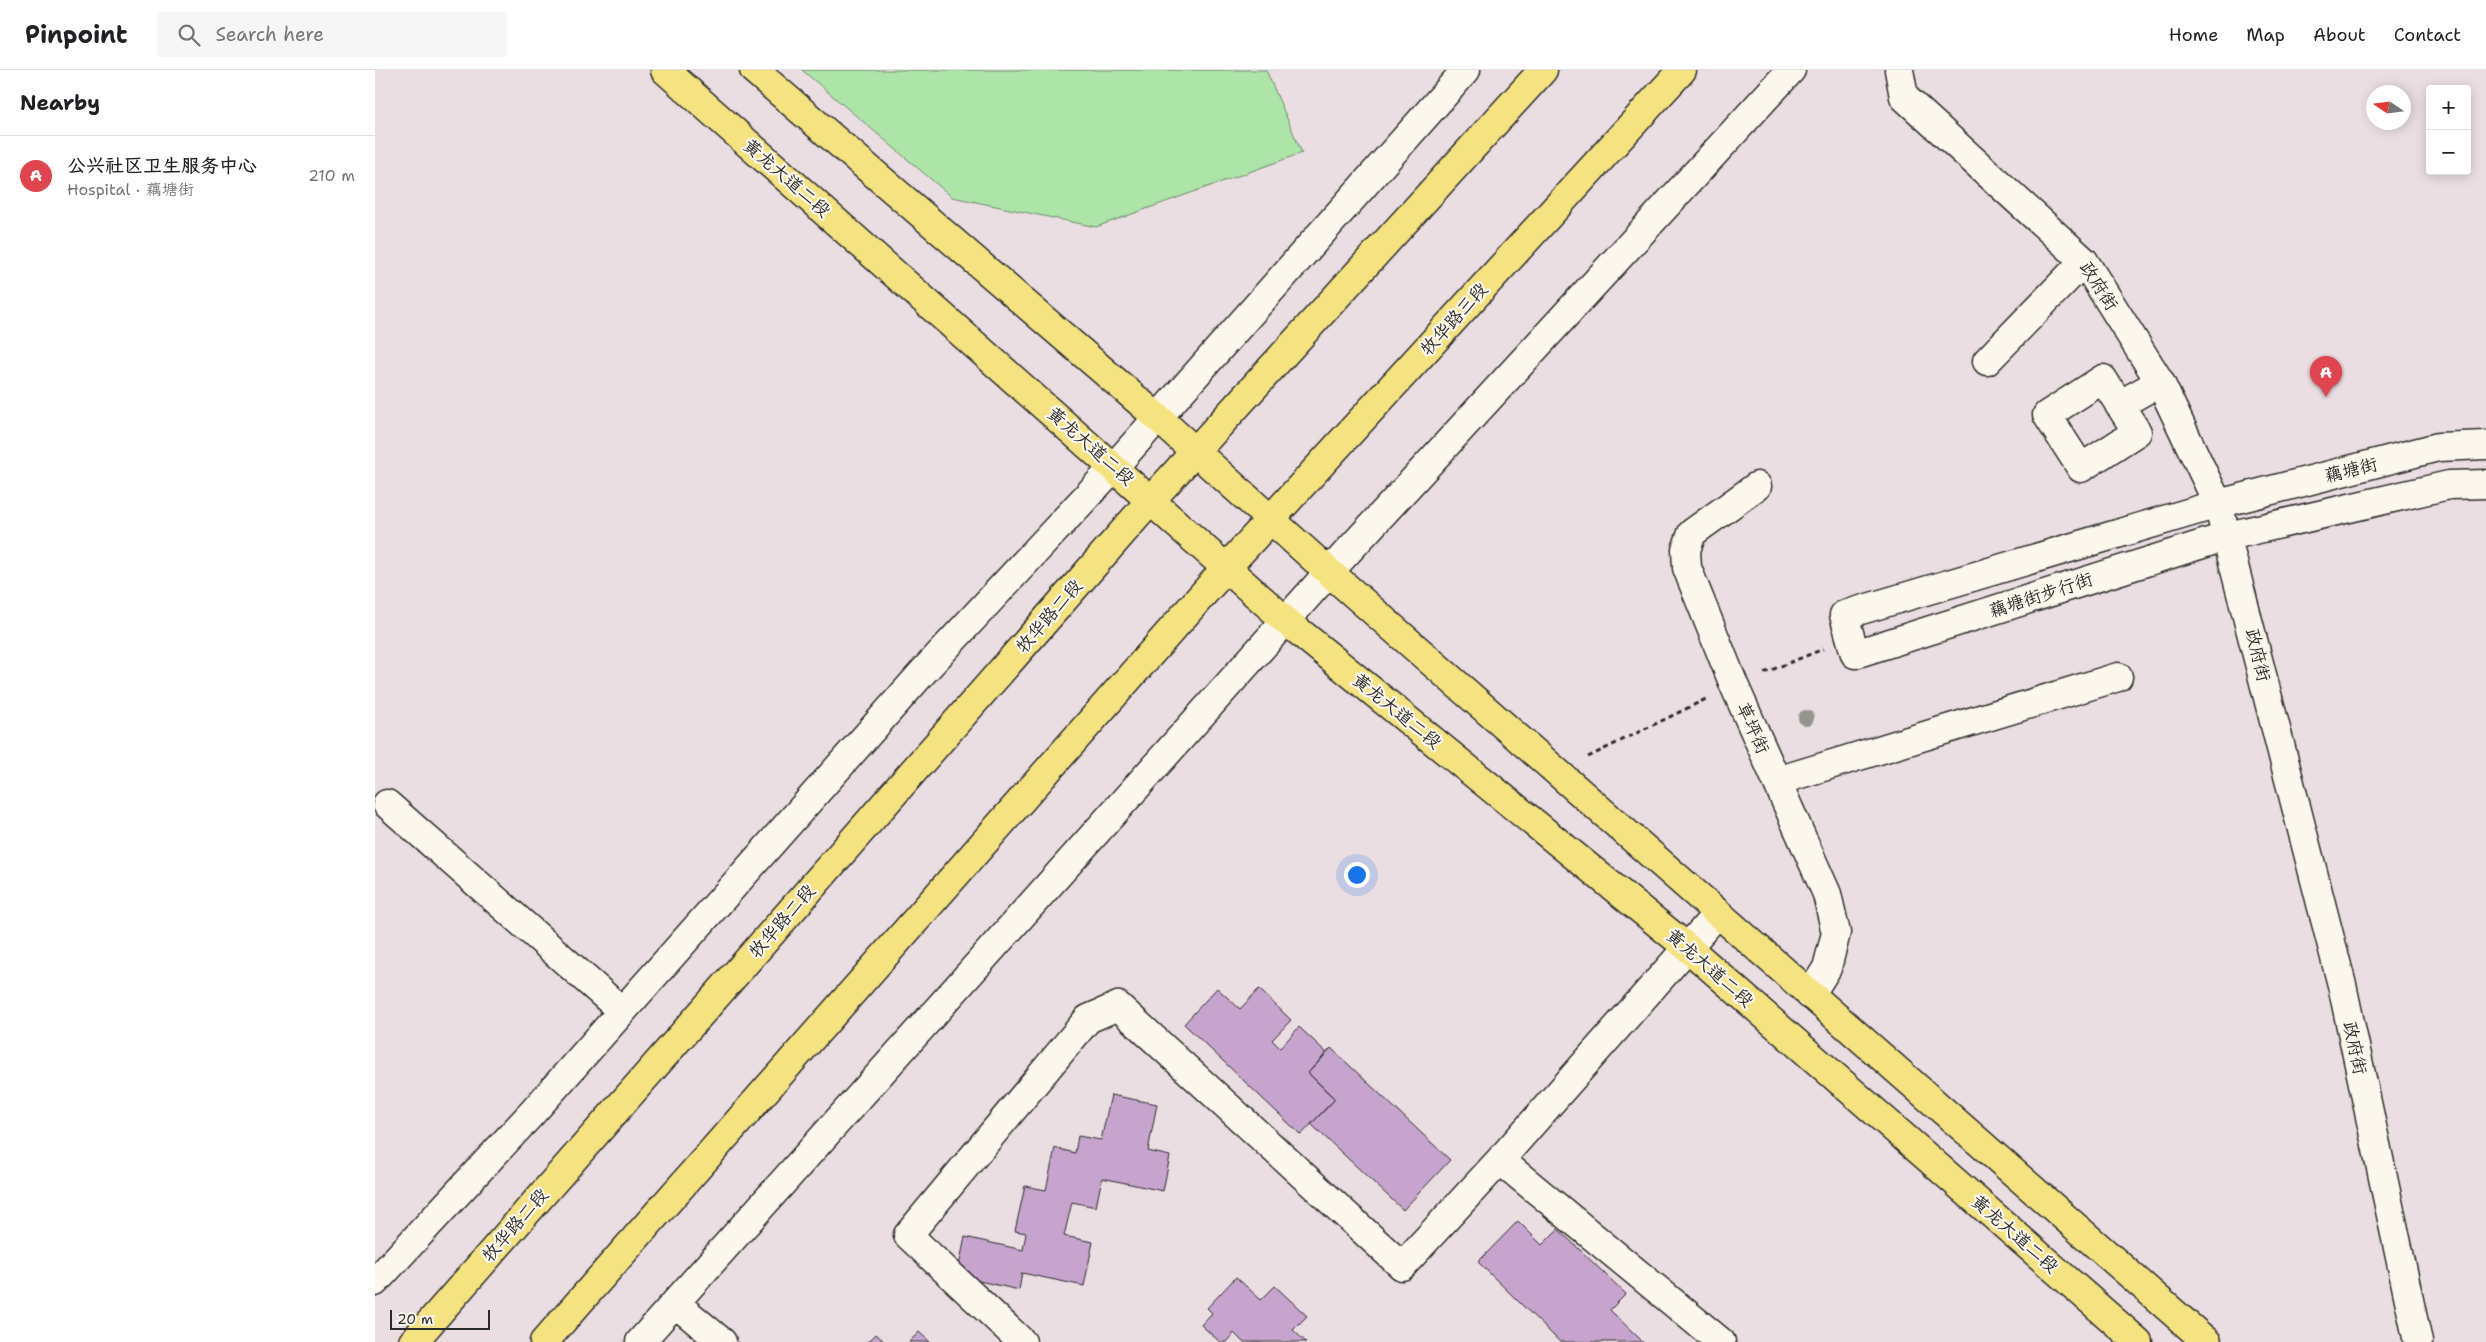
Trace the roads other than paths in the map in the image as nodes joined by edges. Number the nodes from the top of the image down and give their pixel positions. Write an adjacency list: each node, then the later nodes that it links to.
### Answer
1 (665, 70): 15 (main road, 黄龙大道二段)
2 (754, 70): 12 (main road)
3 (1466, 70): 12 (street)
4 (1543, 70): 14 (main road)
5 (1682, 70): 20 (main road, 牧华路三段)
6 (1791, 70): 23 (street)
7 (1899, 70): 8 (street, 政府街)
8 (2084, 261): 9 (street); 10 (street, 政府街)
9 (1987, 361)
10 (2159, 382): 11 (street); 19 (street, 政府街)
11 (2119, 405)
12 (1157, 417): 14 (main road); 15 (street)
13 (2486, 445): 19 (street, 藕塘街)
14 (1195, 451): 18 (main road); 20 (main road)
15 (1114, 467): 18 (main road, 黄龙大道二段); 31 (street)
16 (2486, 484): 21 (street, 藕塘街)
17 (1757, 486): 26 (street, 草坪街)
18 (1151, 500): 22 (main road, 黄龙大道二段); 35 (main road, 牧华路二段)
19 (2218, 504): 21 (street, 政府街); 21 (street, 藕塘街步行街)
20 (1272, 518): 22 (main road, 牧华路三段); 23 (main road)
21 (2228, 536): 43 (street, 政府街)
22 (1226, 568): 24 (main road, 黄龙大道二段); 36 (main road)
23 (1329, 572): 24 (street); 28 (main road)
24 (1286, 620): 29 (main road, 黄龙大道二段); 34 (street)
25 (2118, 677): 26 (street)
26 (1777, 781): 30 (street, 草坪街)
27 (387, 804): 31 (street)
28 (1717, 914): 29 (street); 30 (main road)
29 (1687, 948): 32 (street); 41 (main road, 黄龙大道二段)
30 (1810, 995): 42 (main road)
31 (623, 1011): 33 (street)
32 (1500, 1160): 39 (street); 40 (street)
33 (375, 1282)
34 (675, 1303): 37 (street); 38 (street)
35 (413, 1342)
36 (544, 1342)
37 (640, 1342)
38 (722, 1342)
39 (1022, 1342)
40 (1721, 1342)
41 (2138, 1342)
42 (2207, 1342)
43 (2418, 1342)

